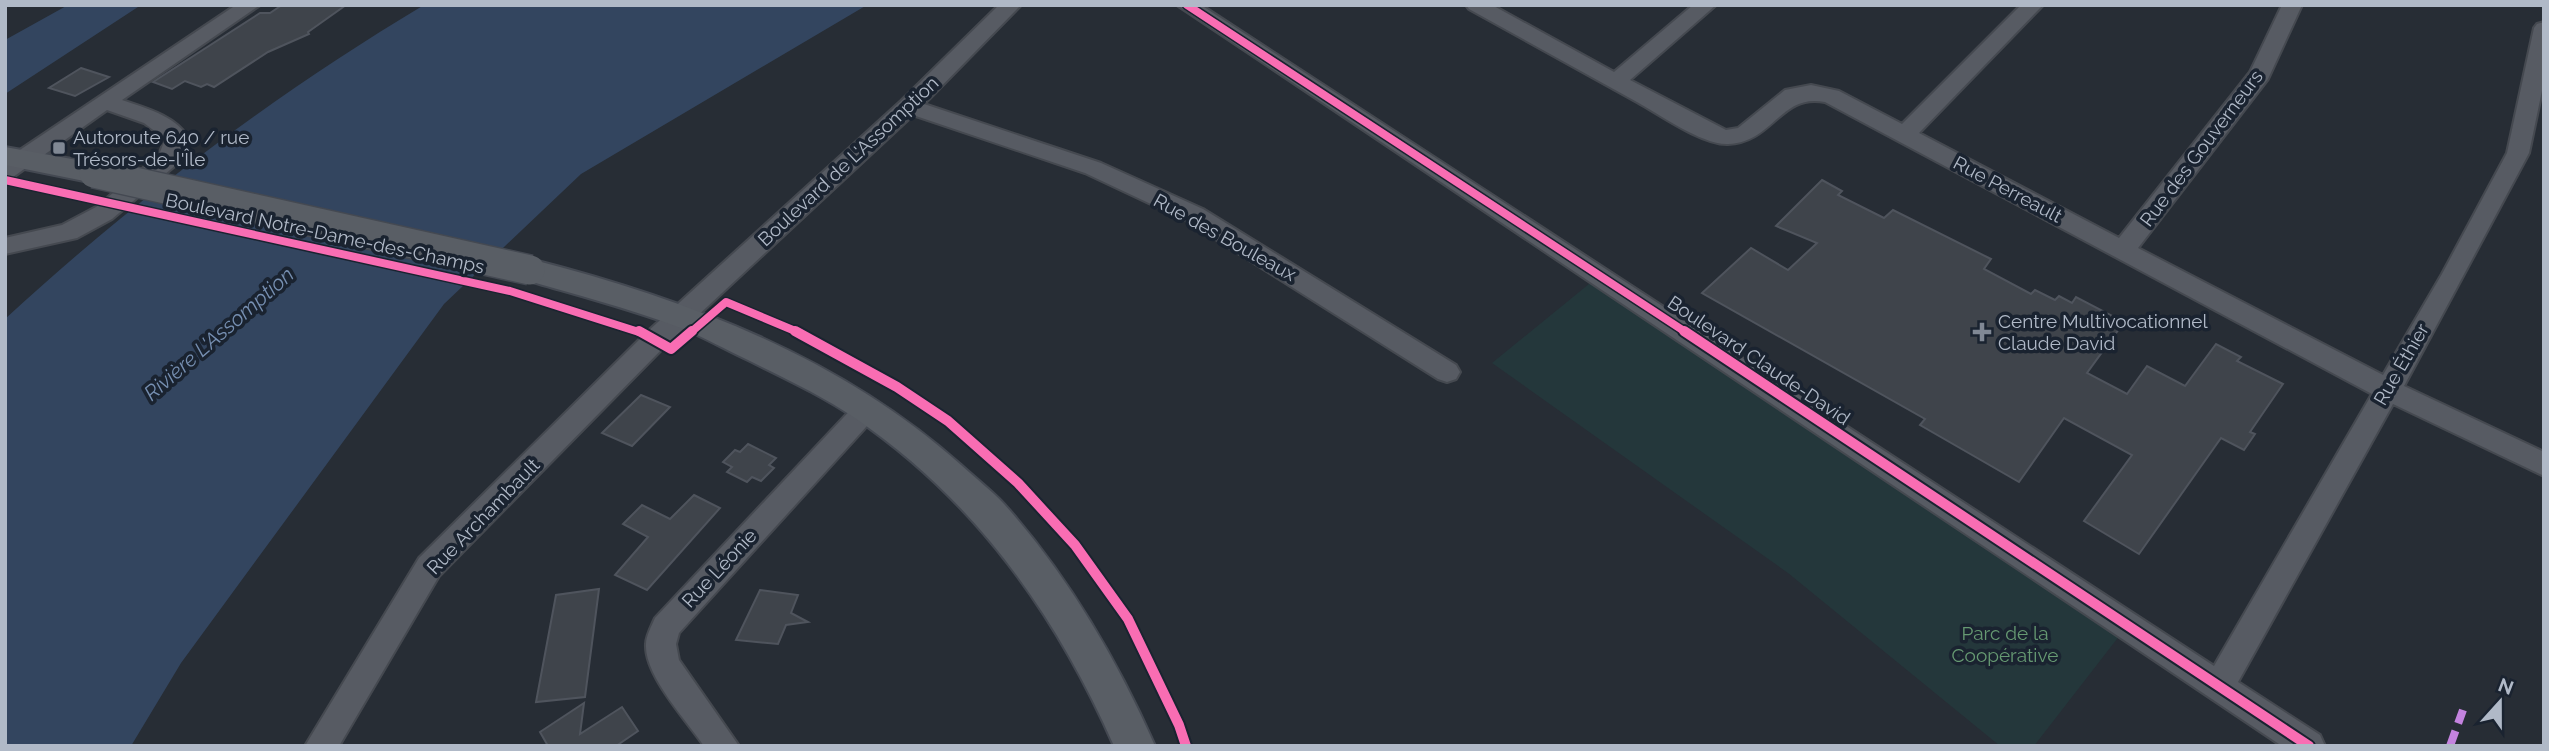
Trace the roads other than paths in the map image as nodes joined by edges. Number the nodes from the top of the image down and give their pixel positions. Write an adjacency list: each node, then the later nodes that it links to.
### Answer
1 (250, 5): 10 (street)
2 (1011, 5): 11 (street, Boulevard de L'Assomption)
3 (1187, 5): 21 (street, Boulevard Claude-David)
4 (1476, 5): 9 (street, Rue Perreault)
5 (1706, 5): 9 (street)
6 (2033, 5): 12 (street)
7 (2292, 5): 15 (street, Rue des Gouverneurs)
8 (2544, 28): 18 (street, Rue Éthier)
9 (1615, 82): 12 (street, Rue Perreault)
10 (107, 103): 13 (street); 14 (street)
11 (909, 106): 16 (street, Boulevard de L'Assomption); 17 (street, Rue des Bouleaux)
12 (1905, 135): 15 (street, Rue Perreault)
13 (11, 163): 16 (main road, Boulevard Notre-Dame-des-Champs, bridge)
14 (5, 246)
15 (2123, 250): 18 (street, Rue Perreault)
16 (682, 315): 19 (main road, Boulevard Notre-Dame-des-Champs); 22 (street, Rue Archambault)
17 (1447, 372)
18 (2386, 389): 20 (street, Rue Perreault); 21 (street, Rue Éthier)
19 (867, 409): 23 (street, Rue Léonie); 24 (main road, Boulevard Notre-Dame-des-Champs)
20 (2544, 465)
21 (2219, 686): 25 (street, Boulevard Claude-David)
22 (321, 746)
23 (723, 746)
24 (1135, 746)
25 (2309, 746)

